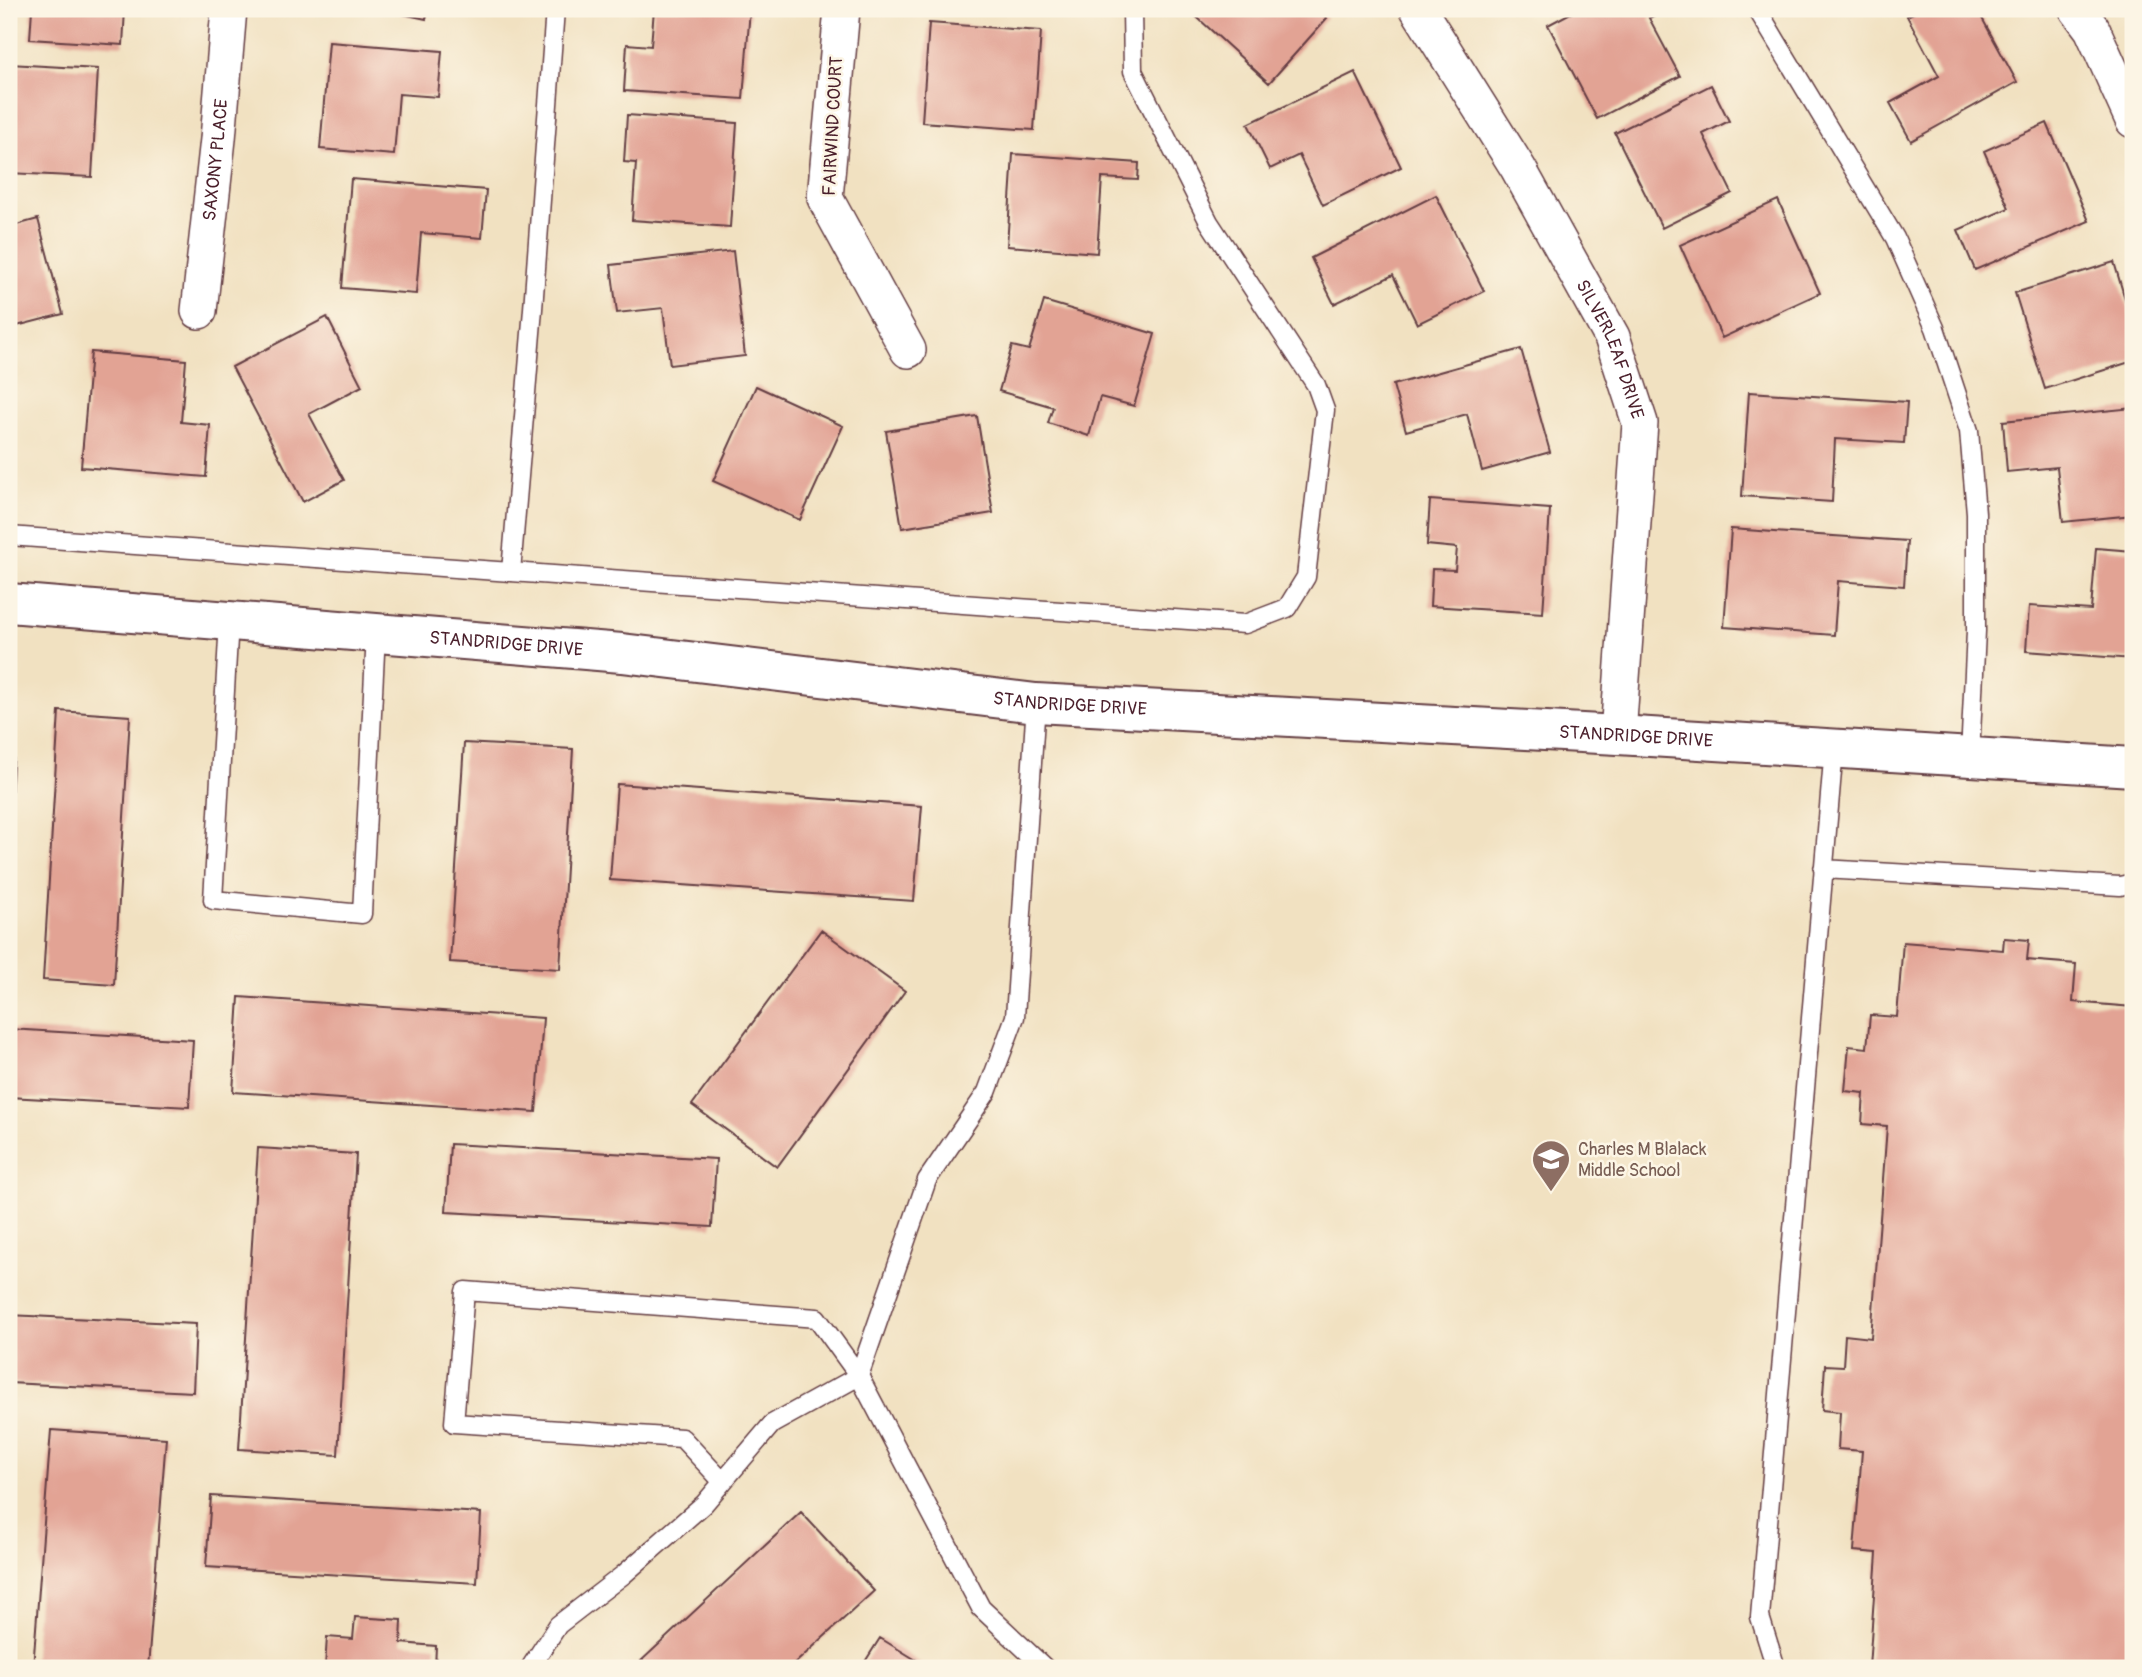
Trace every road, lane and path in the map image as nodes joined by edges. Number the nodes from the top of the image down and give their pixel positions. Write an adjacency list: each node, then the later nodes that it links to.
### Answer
1 (229, 9): 9 (street, SAXONY PLACE)
2 (555, 9): 12 (lane)
3 (842, 9): 10 (street, FAIRWIND COURT)
4 (1132, 9): 12 (lane)
5 (1418, 9): 17 (street, SILVERLEAF DRIVE)
6 (1757, 9): 19 (lane)
7 (2077, 9): 8 (street)
8 (2133, 120)
9 (199, 311)
10 (908, 350)
11 (9, 536): 12 (lane)
12 (511, 572)
13 (9, 603): 14 (street, STANDRIDGE DRIVE)
14 (229, 621): 15 (street, STANDRIDGE DRIVE); 15 (lane)
15 (376, 633): 16 (street, STANDRIDGE DRIVE)
16 (1037, 703): 17 (street, STANDRIDGE DRIVE); 23 (lane)
17 (1618, 735): 18 (street, STANDRIDGE DRIVE)
18 (1834, 748): 19 (street, STANDRIDGE DRIVE); 21 (lane)
19 (1970, 756): 20 (street, STANDRIDGE DRIVE)
20 (2133, 767)
21 (1823, 869): 22 (lane); 27 (lane)
22 (2133, 883)
23 (859, 1376): 24 (lane); 24 (lane); 26 (lane)
24 (723, 1482): 25 (lane)
25 (530, 1668)
26 (1045, 1668)
27 (1776, 1668)

